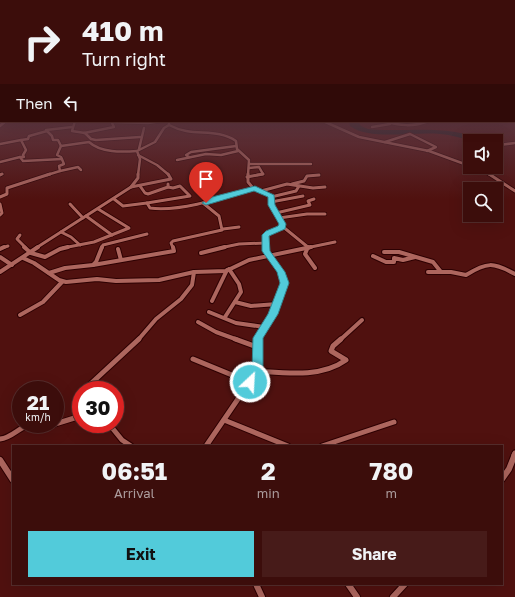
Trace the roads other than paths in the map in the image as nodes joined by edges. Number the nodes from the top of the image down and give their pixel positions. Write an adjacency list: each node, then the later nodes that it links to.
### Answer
1 (23, 144): 13 (street)
2 (76, 144): 8 (street)
3 (90, 144): 12 (street)
4 (139, 144): 12 (street)
5 (151, 144): 12 (street)
6 (393, 144): 11 (street)
7 (430, 144): 11 (street)
8 (61, 146): 15 (street)
9 (236, 146): 10 (street); 14 (street)
10 (238, 151): 14 (street); 20 (street)
11 (427, 151): 19 (street)
12 (138, 152): 26 (street); 31 (street)
13 (20, 157): 15 (street); 17 (street)
14 (189, 157): 16 (street)
15 (62, 159): 22 (street)
16 (177, 160)
17 (0, 162)
18 (312, 164): 20 (street)
19 (463, 164)
20 (249, 166): 25 (street); 25 (street)
21 (81, 170): 22 (street)
22 (60, 171): 37 (street)
23 (488, 174): 35 (street)
24 (319, 175): 27 (street)
25 (247, 177): 33 (street)
26 (166, 180): 28 (street); 29 (street)
27 (289, 184): 30 (street); 34 (street)
28 (140, 186): 29 (street); 31 (street)
29 (168, 186): 42 (street)
30 (299, 186): 32 (street); 38 (street)
31 (131, 187): 39 (street)
32 (325, 187)
33 (255, 188): 34 (street); 43 (street)
34 (261, 191): 38 (street)
35 (515, 191)
36 (303, 196): 41 (street)
37 (0, 197)
38 (271, 197): 41 (street)
39 (114, 199): 42 (street); 46 (street)
40 (314, 199): 47 (street)
41 (271, 202): 47 (street)
42 (147, 203): 43 (street)
43 (203, 203): 54 (street)
44 (0, 204): 49 (street)
45 (70, 204): 50 (street)
46 (98, 209): 50 (street); 58 (street)
47 (276, 213): 51 (street)
48 (325, 214): 51 (street)
49 (0, 215)
50 (84, 217): 55 (street); 58 (street)
51 (279, 218): 52 (street)
52 (282, 226): 60 (street); 63 (street)
53 (239, 227): 54 (street)
54 (222, 229): 74 (street)
55 (60, 232): 61 (street); 67 (street)
56 (146, 234): 76 (street)
57 (20, 235): 67 (street)
58 (112, 235): 61 (street)
59 (334, 242): 63 (street)
60 (265, 243): 68 (street); 69 (street)
61 (80, 245): 67 (street)
62 (8, 246): 64 (street)
63 (309, 248): 69 (street); 77 (street)
64 (0, 249)
65 (118, 249): 74 (street)
66 (384, 252): 72 (street)
67 (31, 253): 73 (street)
68 (201, 253)
69 (270, 256): 78 (street); 88 (street)
70 (373, 256): 72 (street)
71 (0, 257): 75 (street)
72 (416, 257): 82 (street)
73 (23, 258): 75 (street); 83 (street)
74 (121, 260): 76 (street)
75 (12, 265): 79 (street)
76 (93, 266): 83 (street)
77 (315, 268)
78 (228, 270): 80 (street); 86 (street); 87 (street)
79 (0, 272)
80 (194, 272): 85 (street); 98 (street)
81 (428, 272): 82 (street)
82 (441, 272): 84 (street)
83 (49, 273): 85 (street)
84 (515, 274)
85 (62, 282): 90 (street)
86 (212, 301)
87 (235, 302): 88 (street); 91 (street)
88 (277, 304): 94 (street)
89 (209, 312): 91 (street)
90 (20, 315)
91 (224, 318): 94 (street)
92 (362, 320): 97 (street)
93 (198, 322): 95 (street)
94 (264, 327): 95 (street)
95 (257, 347): 97 (street)
96 (193, 359): 99 (street)
97 (257, 371): 99 (street)
98 (94, 381)
99 (250, 382): 100 (street)
100 (224, 420): 106 (street); 107 (street)
101 (394, 422): 108 (street)
102 (14, 433): 104 (street)
103 (116, 433): 105 (street)
104 (0, 439)
105 (130, 445)
106 (207, 445)
107 (286, 445)
108 (325, 445)
109 (515, 453): 111 (street)
110 (0, 460): 112 (street)
111 (503, 478)
112 (12, 479)
113 (256, 585): 116 (street)
114 (349, 585): 117 (street)
115 (401, 585): 118 (street)
116 (262, 597)
117 (357, 597)
118 (393, 597)

